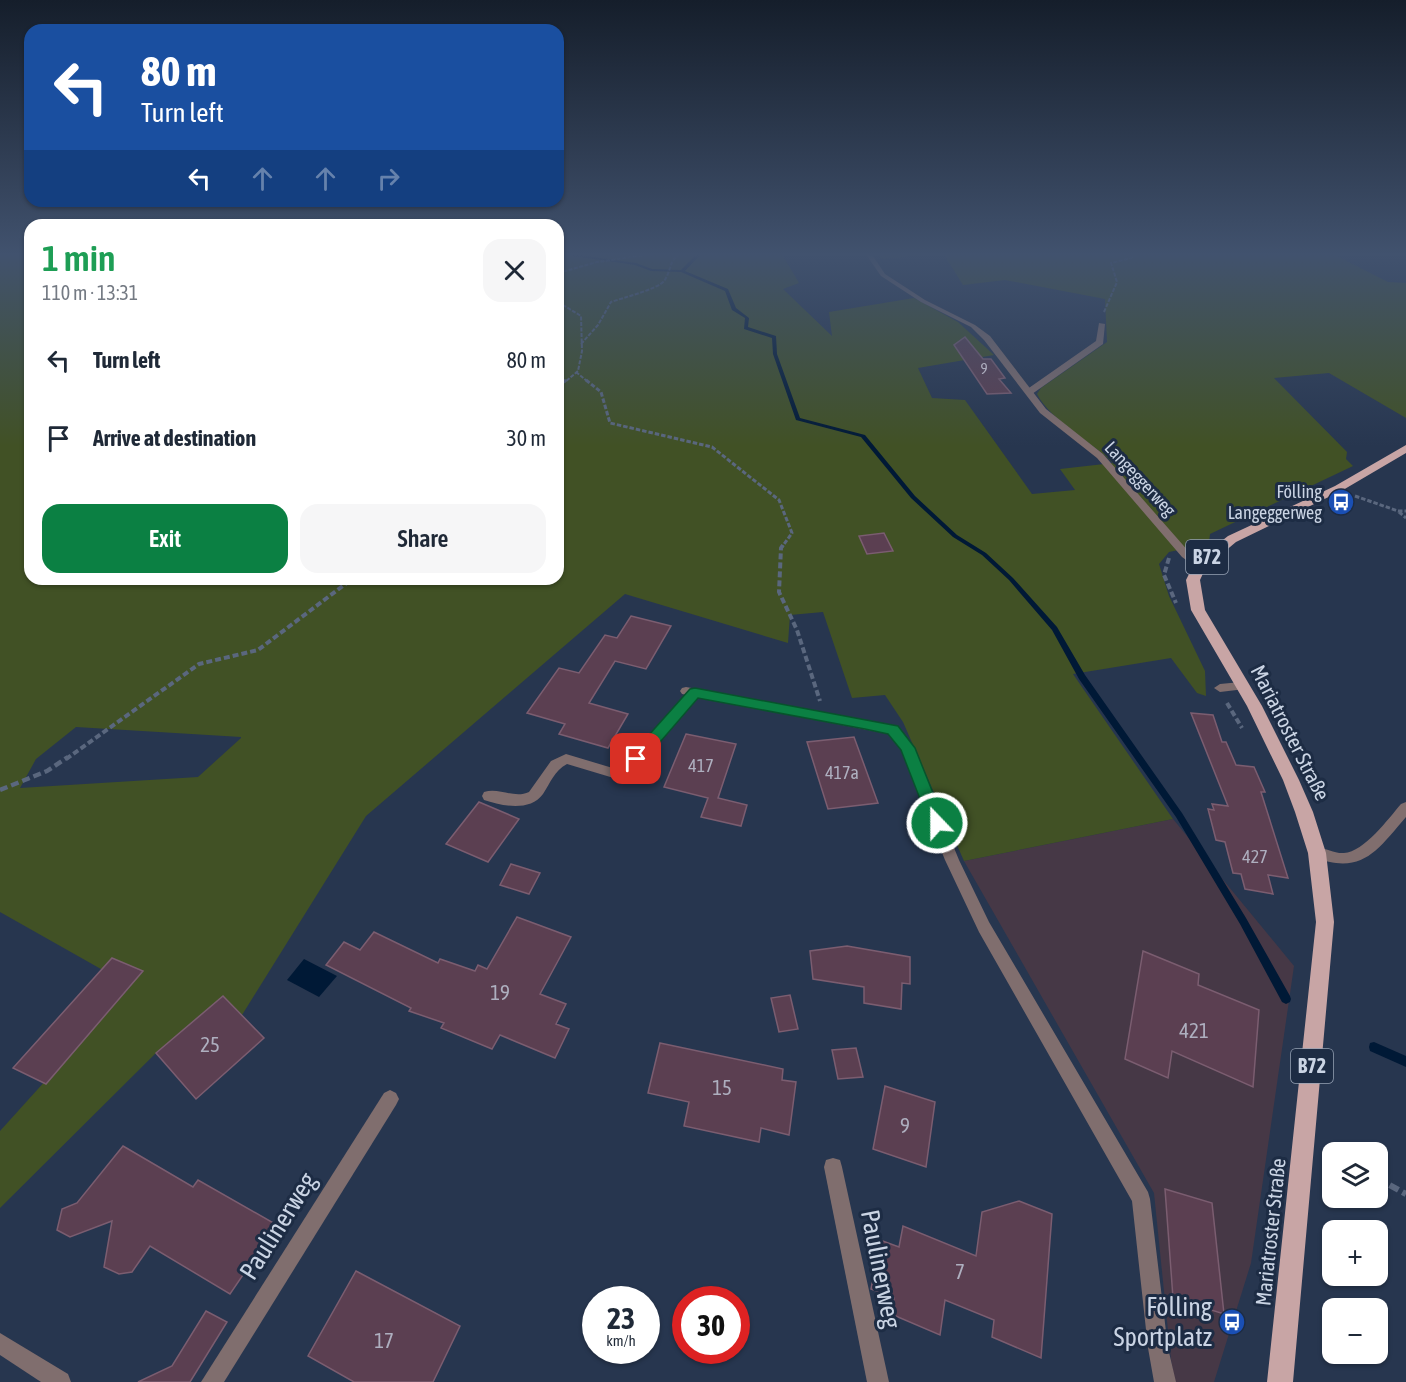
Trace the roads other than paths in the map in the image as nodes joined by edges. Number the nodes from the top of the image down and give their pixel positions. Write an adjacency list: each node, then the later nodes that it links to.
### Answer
1 (958, 317): 3 (street, Langeggerweg)
2 (1101, 324): 3 (street)
3 (1029, 392): 5 (street, Langeggerweg)
4 (1406, 448): 5 (main road, B72)
5 (1200, 565): 6 (main road, Mariatroster Straße / B72)
6 (1241, 686): 7 (street); 10 (main road, Mariatroster Straße / B72)
7 (1220, 688)
8 (489, 796): 17 (street)
9 (1406, 808): 10 (street)
10 (1317, 854): 18 (main road, Mariatroster Straße / B72)
11 (390, 1099): 15 (street, Paulinerweg)
12 (833, 1167): 16 (street, Paulinerweg)
13 (0, 1343): 14 (street)
14 (60, 1382)
15 (212, 1382)
16 (878, 1382)
17 (1165, 1382)
18 (1280, 1382)

